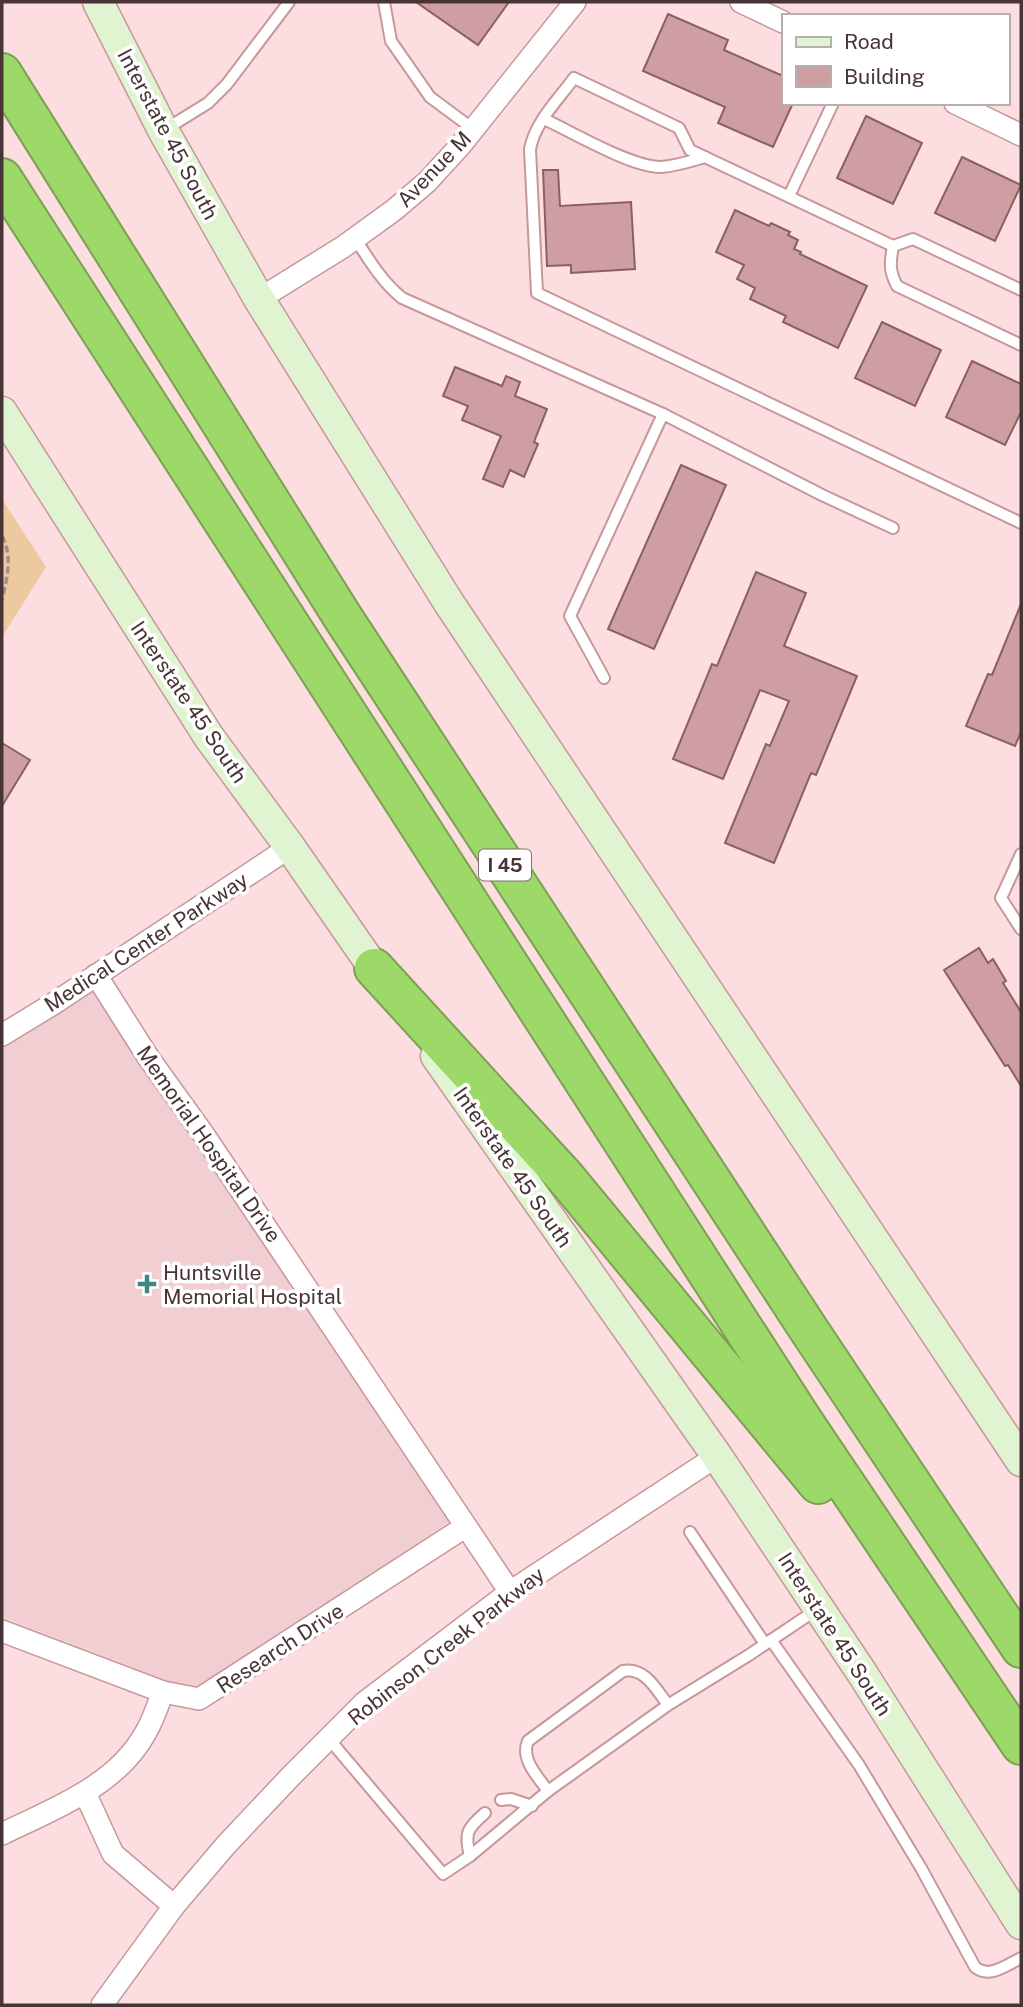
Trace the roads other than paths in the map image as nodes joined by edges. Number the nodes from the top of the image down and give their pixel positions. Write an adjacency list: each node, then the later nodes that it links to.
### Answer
1 (98, 2): 12 (main road, Interstate 45 South)
2 (289, 2): 12 (lane)
3 (384, 2): 11 (lane)
4 (575, 2): 11 (street, Avenue M)
5 (741, 2): 6 (street)
6 (782, 22)
7 (2, 73): 41 (highway, I 45)
8 (832, 105): 16 (lane)
9 (959, 105): 13 (street)
10 (544, 119): 14 (lane); 14 (lane); 24 (lane)
11 (473, 129): 17 (street, Avenue M)
12 (163, 130): 20 (main road, Interstate 45 South)
13 (1021, 135)
14 (705, 157): 16 (lane)
15 (2, 178): 45 (highway, I 45)
16 (789, 196): 18 (lane)
17 (355, 238): 20 (street, Avenue M); 23 (lane)
18 (893, 246): 19 (lane); 21 (lane)
19 (1021, 290)
20 (259, 299): 34 (main road, Interstate 45 South)
21 (1021, 345)
22 (2, 412): 27 (main road, Interstate 45 South)
23 (663, 414): 25 (lane); 26 (lane)
24 (1021, 523)
25 (893, 528)
26 (604, 678)
27 (290, 847): 30 (main road, Interstate 45 South); 31 (street, Medical Center Parkway)
28 (1021, 854): 29 (lane)
29 (1021, 929)
30 (374, 968): 33 (main road, Interstate 45 South); 46 (highway)
31 (96, 975): 32 (street, Medical Center Parkway); 35 (street, Memorial Hospital Drive)
32 (2, 1035)
33 (717, 1456): 37 (street, Robinson Creek Parkway); 38 (main road, Interstate 45 South)
34 (1021, 1461)
35 (465, 1527): 37 (street, Memorial Hospital Drive); 42 (street, Research Drive)
36 (690, 1532): 40 (lane)
37 (510, 1592): 44 (street, Robinson Creek Parkway)
38 (819, 1608): 40 (lane); 55 (main road, Interstate 45 South)
39 (2, 1631): 42 (street, Research Drive)
40 (768, 1642): 43 (lane); 56 (lane)
41 (1021, 1648)
42 (163, 1692): 48 (street)
43 (668, 1704): 47 (lane); 47 (lane)
44 (329, 1739): 53 (lane); 54 (street, Robinson Creek Parkway)
45 (1021, 1745)
46 (1021, 1763)
47 (548, 1791): 50 (lane)
48 (85, 1793): 52 (street); 54 (street)
49 (501, 1800): 50 (lane)
50 (532, 1806): 53 (lane)
51 (485, 1813): 53 (lane)
52 (2, 1834)
53 (470, 1856)
54 (174, 1906): 57 (street, Robinson Creek Parkway)
55 (1021, 1924)
56 (1021, 1958)
57 (102, 2005)

